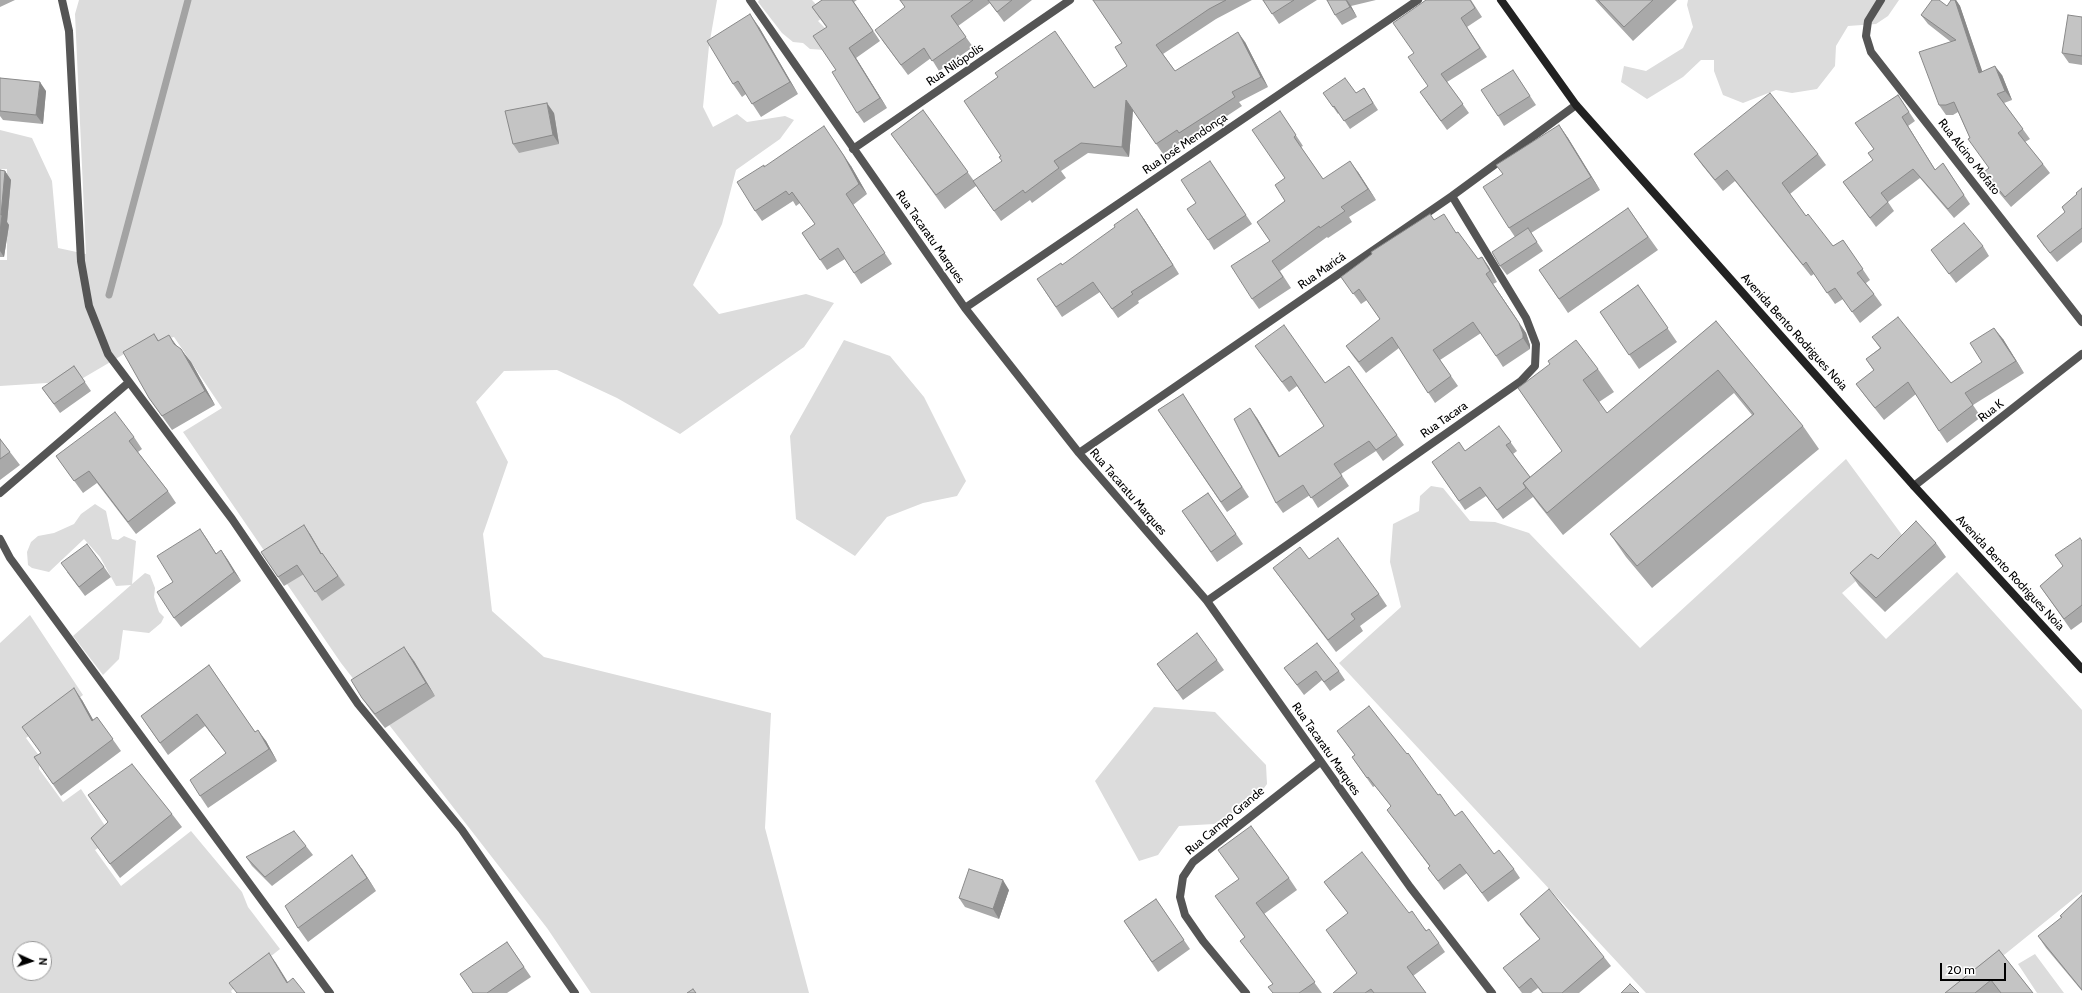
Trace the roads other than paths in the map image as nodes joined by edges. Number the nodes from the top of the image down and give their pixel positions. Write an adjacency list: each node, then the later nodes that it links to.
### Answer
1 (62, 0): 13 (street)
2 (1070, 0): 8 (street, Rua Nilópolis)
3 (1418, 0): 10 (street, Rua José Mendonça)
4 (1502, 0): 7 (street, Avenida Bento Rodrigues Noia)
5 (1881, 0): 11 (street, Rua Alcino Mofato)
6 (751, 1): 8 (street, Rua Tacaratu Marques)
7 (1576, 105): 9 (street, Rua Maricá); 15 (street, Avenida Bento Rodrigues Noia)
8 (853, 149): 10 (street, Rua Tacaratu Marques)
9 (1452, 196): 14 (street, Rua Maricá); 18 (street, Rua Tacara)
10 (965, 308): 14 (street, Rua Tacaratu Marques)
11 (2082, 322)
12 (2082, 354): 15 (street, Rua K)
13 (128, 383): 16 (street); 22 (street)
14 (1079, 453): 18 (street, Rua Tacaratu Marques)
15 (1914, 486): 19 (street, Avenida Bento Rodrigues Noia)
16 (0, 493)
17 (0, 539): 21 (street)
18 (1207, 601): 20 (street, Rua Tacaratu Marques)
19 (2082, 669)
20 (1320, 762): 23 (street, Rua Campo Grande); 24 (street, Rua Tacaratu Marques)
21 (330, 993)
22 (575, 993)
23 (1246, 993)
24 (1492, 993)

